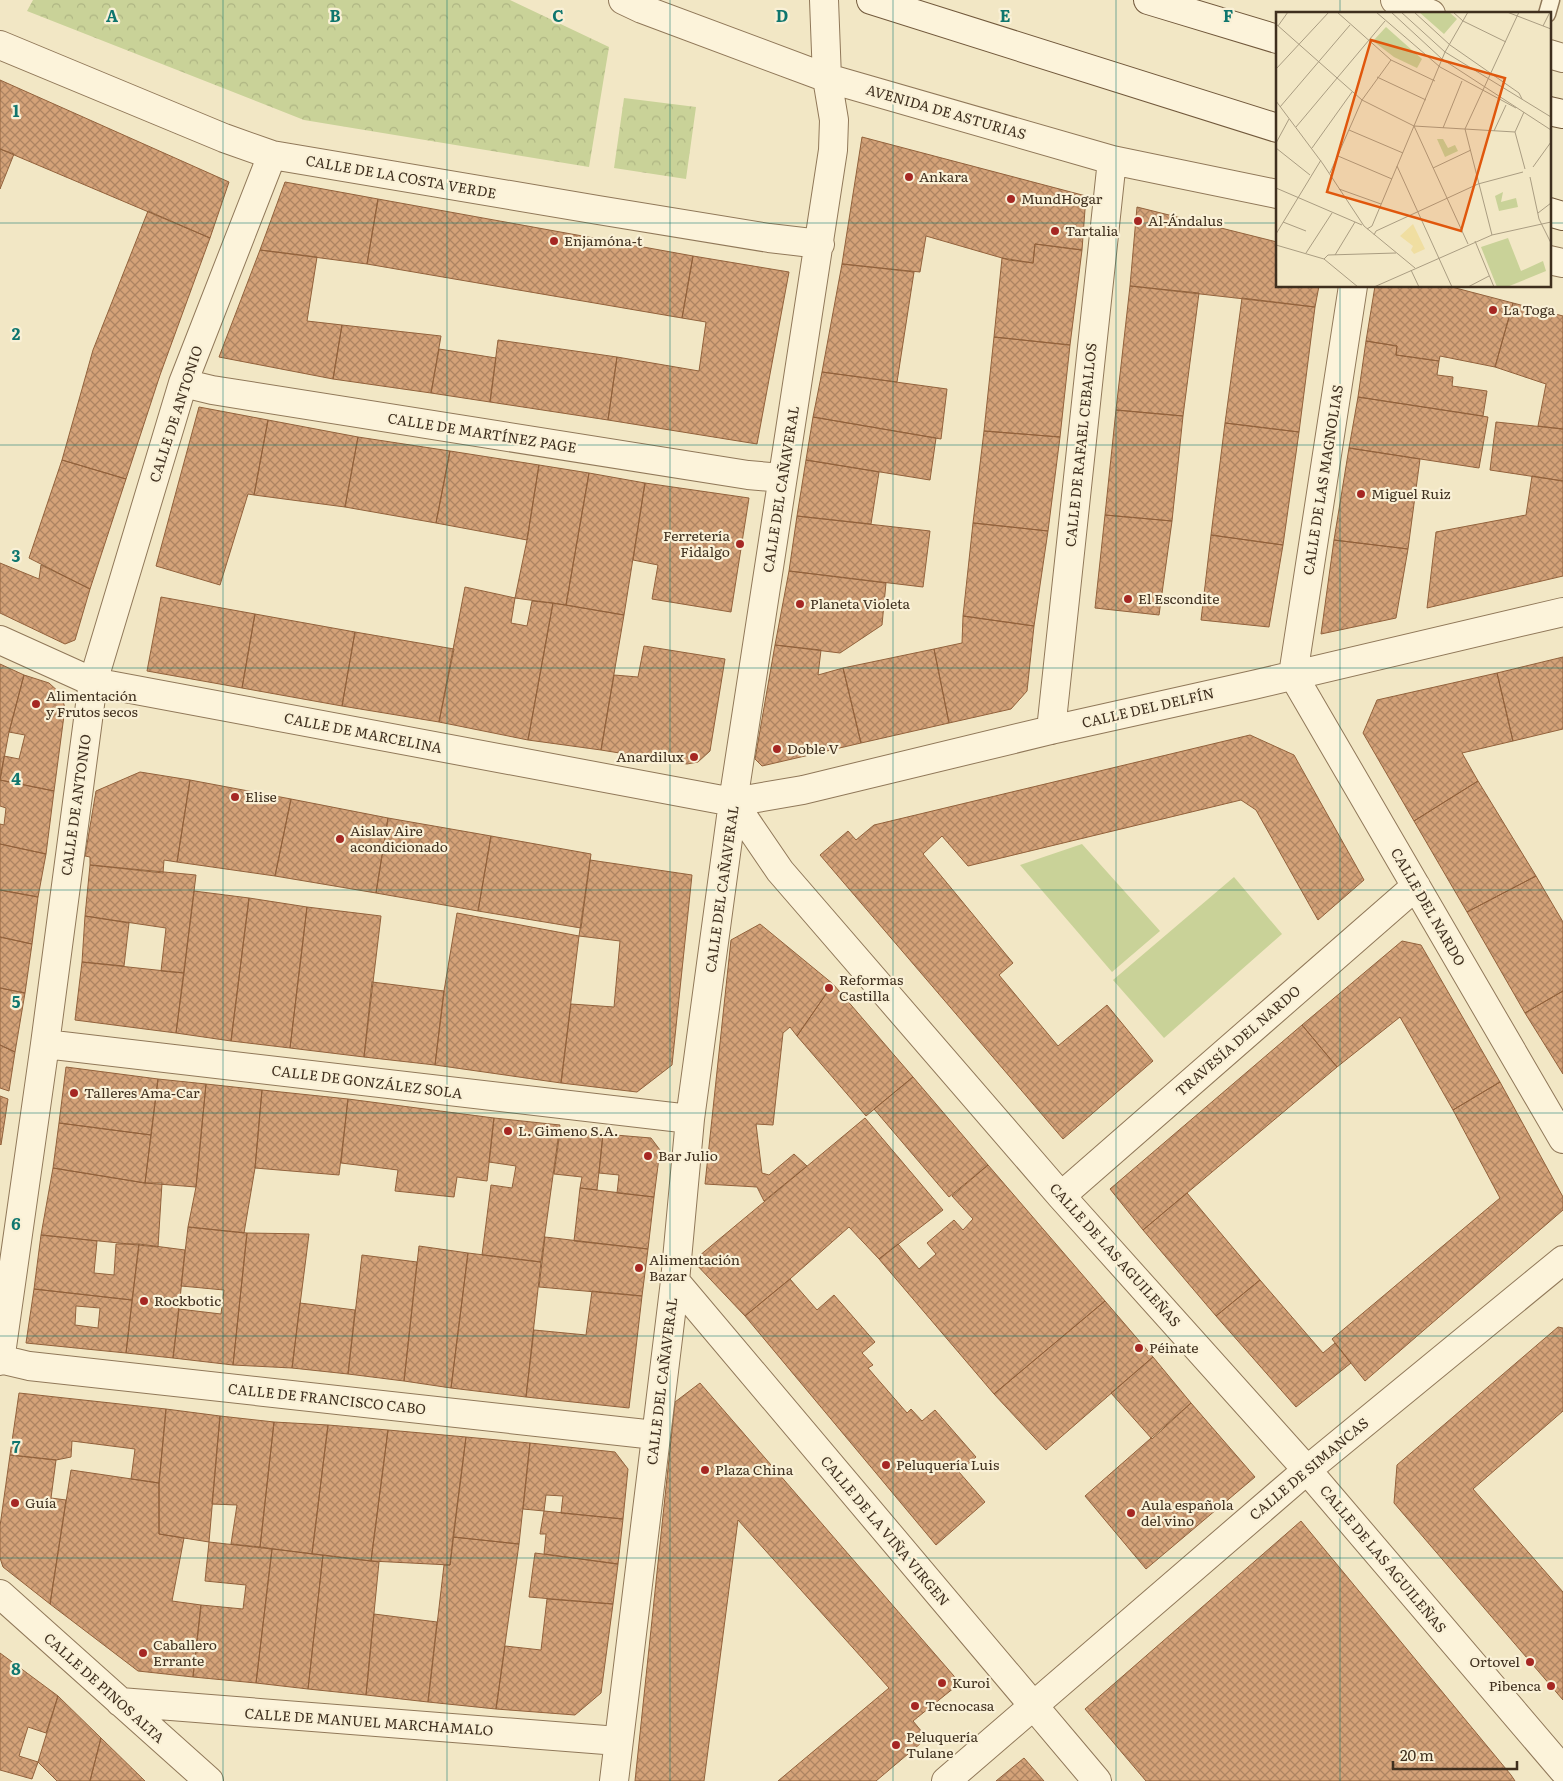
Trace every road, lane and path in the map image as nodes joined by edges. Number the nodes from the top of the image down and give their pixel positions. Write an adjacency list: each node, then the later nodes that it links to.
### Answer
1 (623, 0): 11 (street, AVENIDA DE ASTURIAS)
2 (824, 0): 11 (street, CALLE DEL CAÑAVERAL)
3 (871, 0): 14 (street)
4 (1148, 0): 7 (street)
5 (1395, 0): 6 (street)
6 (1427, 12)
7 (1276, 39)
8 (0, 45): 15 (street, CALLE DE LA COSTA VERDE)
9 (1550, 54): 10 (street)
10 (1563, 58)
11 (827, 78): 16 (street, AVENIDA DE ASTURIAS); 20 (street, CALLE DEL CAÑAVERAL)
12 (1550, 111): 13 (street)
13 (1563, 114)
14 (1276, 128)
15 (272, 155): 20 (street, CALLE DE LA COSTA VERDE); 24 (street, CALLE DE ANTONIO)
16 (1112, 160): 17 (street, AVENIDA DE ASTURIAS); 30 (street, CALLE DE RAFAEL CEBALLOS)
17 (1276, 194)
18 (1550, 212): 19 (street)
19 (1563, 216)
20 (820, 244): 25 (street, CALLE DEL CAÑAVERAL)
21 (1550, 260): 22 (street)
22 (1563, 263)
23 (1353, 288): 28 (street, CALLE DE LAS MAGNOLIAS)
24 (183, 383): 25 (street, CALLE DE MARTÍNEZ PAGE); 29 (street, CALLE DE ANTONIO)
25 (782, 478): 31 (street, CALLE DEL CAÑAVERAL)
26 (1563, 612): 28 (street, CALLE DEL DELFÍN)
27 (0, 640): 29 (street, CALLE DE MARCELINA)
28 (1293, 675): 30 (street, CALLE DEL DELFÍN); 32 (street, CALLE DEL NARDO)
29 (93, 682): 31 (street, CALLE DE MARCELINA); 33 (street, CALLE DE ANTONIO)
30 (1051, 730): 31 (street, CALLE DEL DELFÍN)
31 (733, 802): 34 (street, CALLE DEL CAÑAVERAL); 36 (street, CALLE DE LAS AGUILEÑAS)
32 (1416, 886): 35 (street, CALLE DEL NARDO); 36 (street, TRAVESÍA DEL NARDO)
33 (45, 1044): 34 (street, CALLE DE GONZÁLEZ SOLA); 39 (street, CALLE DE ANTONIO)
34 (690, 1119): 38 (street, CALLE DEL CAÑAVERAL)
35 (1563, 1139)
36 (1061, 1196): 41 (street, CALLE DE LAS AGUILEÑAS)
37 (1563, 1260): 41 (street, CALLE DE SIMANCAS)
38 (675, 1281): 40 (street, CALLE DEL CAÑAVERAL); 44 (street, CALLE DE LA VIÑA VIRGEN)
39 (0, 1360): 40 (street, CALLE DE FRANCISCO CABO)
40 (655, 1434): 45 (street, CALLE DEL CAÑAVERAL)
41 (1307, 1470): 44 (street, CALLE DE SIMANCAS); 46 (street, CALLE DE LAS AGUILEÑAS)
42 (0, 1594): 43 (street, CALLE DE PINOS ALTA)
43 (120, 1702): 45 (street, CALLE DE MANUEL MARCHAMALO); 47 (street, CALLE DE PINOS ALTA)
44 (1031, 1706): 49 (street, CALLE DE SIMANCAS); 50 (street, CALLE DE LA VIÑA VIRGEN)
45 (618, 1742): 48 (street, CALLE DEL CAÑAVERAL)
46 (1563, 1770)
47 (209, 1781)
48 (614, 1781)
49 (946, 1781)
50 (1096, 1781)

